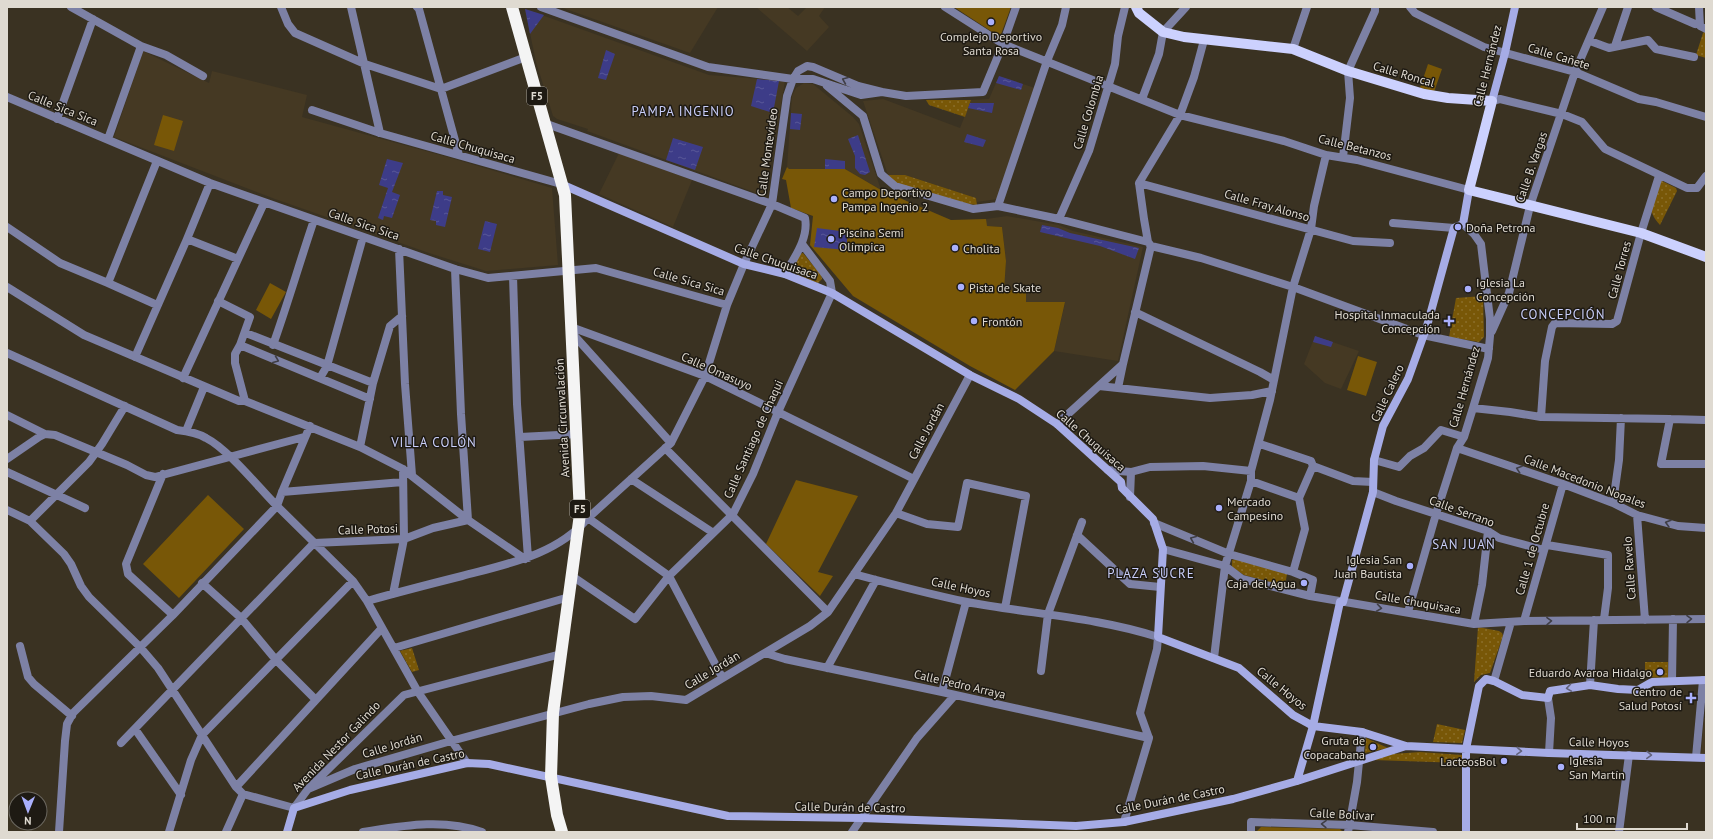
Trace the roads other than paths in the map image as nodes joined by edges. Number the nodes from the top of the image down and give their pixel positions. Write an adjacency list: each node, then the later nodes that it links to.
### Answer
1 (72, 7): 21 (street)
2 (281, 7): 36 (street)
3 (350, 7): 36 (street)
4 (512, 7): 33 (highway, Avenida Circunvalación / F5)
5 (541, 7): 40 (street)
6 (945, 7): 28 (street, Calle Betanzos)
7 (1016, 7): 28 (street)
8 (1066, 7): 35 (street)
9 (1125, 7): 42 (street, Calle Colombia)
10 (1136, 7): 25 (main road, Calle Roncal)
11 (1186, 7): 25 (street)
12 (1307, 7): 31 (street)
13 (1375, 7): 37 (street)
14 (1410, 7): 32 (street, Calle Cañete)
15 (1515, 7): 32 (main road, Calle Hernández)
16 (1603, 7): 27 (street, Calle B. Vargas)
17 (1628, 7): 30 (street)
18 (1656, 7): 23 (street)
19 (1699, 7): 24 (street)
20 (419, 8): 43 (street)
21 (82, 10): 22 (street)
22 (93, 19): 29 (street); 52 (street)
23 (1695, 24)
24 (1706, 29)
25 (1163, 32): 26 (main road, Calle Roncal); 46 (street)
26 (1204, 40): 31 (main road, Calle Roncal); 50 (street)
27 (1590, 41): 30 (street); 38 (street, Calle B. Vargas)
28 (1003, 44): 35 (street, Calle Betanzos); 44 (street)
29 (141, 46): 39 (street); 55 (street)
30 (1615, 46): 34 (street)
31 (1293, 49): 37 (main road, Calle Roncal)
32 (1505, 53): 38 (street, Calle Cañete); 47 (main road, Calle Hernández)
33 (526, 57): 43 (street); 53 (highway, Avenida Circunvalación / F5)
34 (1694, 57)
35 (1048, 61): 42 (street, Calle Betanzos); 68 (street)
36 (365, 64): 43 (street); 54 (street)
37 (1348, 71): 47 (main road, Calle Roncal); 58 (street)
38 (1575, 72): 49 (street, Calle B. Vargas); 51 (street, Calle Cañete)
39 (203, 76)
40 (793, 79): 41 (street); 44 (street, one-way to 40); 67 (street, Calle Montevideo)
41 (823, 83): 44 (street); 68 (street)
42 (1109, 86): 46 (street, Calle Betanzos); 70 (street, Calle Colombia)
43 (441, 89): 57 (street)
44 (882, 92)
45 (7, 97): 52 (street, Calle Sica Sica)
46 (1142, 99): 50 (street, Calle Betanzos)
47 (1492, 101): 49 (street, Calle Roncal); 65 (main road, Calle Hernández)
48 (312, 110): 54 (street, Calle Chuquisaca)
49 (1562, 114): 60 (street, Calle Roncal); 69 (street, Calle B. Vargas)
50 (1180, 115): 56 (street, Calle Betanzos); 63 (street)
51 (1706, 117)
52 (56, 119): 55 (street, Calle Sica Sica)
53 (544, 123): 64 (highway, Avenida Circunvalación / F5); 67 (street)
54 (380, 134): 57 (street, Calle Chuquisaca)
55 (108, 140): 59 (street, Calle Sica Sica)
56 (1326, 154): 58 (street, Calle Betanzos); 76 (street)
57 (459, 155): 64 (street, Calle Chuquisaca)
58 (1343, 157): 65 (street, Calle Betanzos)
59 (157, 161): 62 (street, Calle Sica Sica); 91 (street)
60 (1659, 176): 61 (street, Calle Roncal); 77 (street)
61 (1706, 176)
62 (210, 183): 66 (street, Calle Sica Sica); 79 (street)
63 (1139, 183): 76 (street, Calle Fray Alonso); 82 (street)
64 (561, 184): 86 (main road, Calle Chuquisaca); 88 (highway, Avenida Circunvalación / F5)
65 (1469, 190): 69 (main road, Calle Betanzos); 73 (main road, Calle Hernández)
66 (264, 203): 71 (street, Calle Sica Sica); 85 (street)
67 (772, 204): 81 (street); 86 (street, Calle Montevideo)
68 (998, 206): 70 (street)
69 (1530, 206): 77 (main road, Calle Betanzos); 103 (street, Calle B. Vargas)
70 (1059, 219): 82 (street)
71 (314, 220): 78 (street, Calle Sica Sica); 105 (street)
72 (1393, 223): 75 (street)
73 (1463, 224): 75 (main road); 103 (street, Calle Hernández)
74 (7, 227): 91 (street)
75 (1454, 228): 102 (main road, Calle Calero)
76 (1311, 229): 80 (street, Calle Fray Alonso); 93 (street)
77 (1641, 233): 84 (main road, Calle Betanzos); 127 (street, Calle Torres)
78 (363, 237): 83 (street, Calle Sica Sica); 110 (street)
79 (187, 239): 85 (street); 96 (street)
80 (1390, 243)
81 (802, 244): 89 (street); 94 (street)
82 (1150, 244): 93 (street); 98 (street)
83 (399, 249): 87 (street, Calle Sica Sica); 99 (street)
84 (1706, 257)
85 (238, 259): 95 (street)
86 (744, 264): 89 (main road, Calle Chuquisaca); 97 (street, Calle Montevideo)
87 (455, 269): 90 (street, Calle Sica Sica); 176 (street)
88 (568, 270): 90 (street, Calle Sica Sica); 97 (street, Calle Sica Sica); 100 (highway, Avenida Circunvalación / F5)
89 (784, 274): 94 (main road, Calle Chuquisaca)
90 (513, 276): 138 (street)
91 (108, 283): 96 (street)
92 (7, 287): 108 (street)
93 (1293, 287): 102 (street); 115 (street)
94 (832, 293): 111 (main road, Calle Chuquisaca); 125 (street, Calle Santiago de Chaqui)
95 (218, 301): 101 (street); 113 (street)
96 (157, 305): 108 (street)
97 (727, 305): 112 (street, Calle Montevideo)
98 (1135, 312): 109 (street); 115 (street)
99 (402, 316): 116 (street); 155 (street)
100 (571, 330): 112 (street, Calle Omasuyo); 135 (highway, Avenida Circunvalación / F5); 140 (street)
101 (246, 332): 104 (street); 105 (street)
102 (1423, 335): 106 (street); 146 (main road, Calle Calero)
103 (1490, 336): 106 (street, Calle Hernández)
104 (240, 345): 114 (street, one-way to 114); 122 (street)
105 (273, 345): 110 (street)
106 (1489, 349): 124 (street, Calle Hernández)
107 (7, 353): 123 (street)
108 (135, 357): 113 (street)
109 (1123, 364): 117 (street); 119 (street)
110 (327, 366): 114 (street); 116 (street)
111 (970, 375): 131 (main road, Calle Chuquisaca); 157 (street, Calle Jordán)
112 (705, 376): 125 (street, Calle Omasuyo); 140 (street, Calle Montevideo)
113 (183, 378): 118 (street)
114 (320, 378): 121 (street)
115 (1274, 380): 120 (street)
116 (373, 383): 121 (street)
117 (1099, 386): 119 (street); 131 (street)
118 (204, 387): 122 (street); 133 (street)
119 (1118, 388): 120 (street)
120 (1272, 391): 139 (street)
121 (370, 399): 141 (street)
122 (245, 401): 132 (street)
123 (125, 406): 133 (street); 143 (street)
124 (1473, 408): 127 (street); 136 (street, Calle Hernández)
125 (778, 412): 157 (street, Calle Omasuyo); 172 (street, Calle Santiago de Chaqui)
126 (7, 415): 134 (street)
127 (1540, 417): 128 (street)
128 (1620, 418): 129 (street); 167 (street)
129 (1670, 418): 130 (street); 147 (street)
130 (1706, 420)
131 (1057, 424): 150 (main road, Calle Chuquisaca)
132 (310, 426): 137 (street); 141 (street)
133 (186, 431): 144 (street)
134 (45, 434): 143 (street); 145 (street)
135 (578, 434): 138 (street); 181 (highway, Avenida Circunvalación / F5)
136 (1464, 436): 142 (street, Calle Hernández); 146 (street)
137 (304, 437): 144 (street); 162 (street)
138 (520, 437): 190 (street)
139 (1260, 444): 148 (street); 151 (street)
140 (668, 446): 156 (street, Calle Montevideo); 172 (street)
141 (360, 447): 149 (street)
142 (1457, 448): 161 (street, Calle Macedonio Nogales, one-way to 142); 173 (street, Calle Hernández)
143 (96, 452): 154 (street); 164 (street)
144 (230, 457): 154 (street); 168 (street)
145 (7, 459)
146 (1374, 460): 160 (main road, Calle Calero)
147 (1706, 464)
148 (1313, 466): 160 (street); 166 (street)
149 (403, 469): 155 (street); 159 (street)
150 (1108, 470): 153 (street); 165 (main road, Calle Chuquisaca)
151 (1251, 471): 153 (street); 158 (street)
152 (7, 472): 164 (street)
153 (1131, 472): 165 (street)
154 (163, 474): 210 (street)
155 (412, 475): 176 (street)
156 (631, 479): 175 (street, Calle Montevideo); 183 (street)
157 (914, 479): 171 (street, Calle Jordán)
158 (1251, 481): 166 (street); 189 (street)
159 (403, 482): 162 (street); 185 (street)
160 (1373, 482): 163 (main road, Calle Calero)
161 (1563, 484): 167 (street, Calle Macedonio Nogales); 187 (street, Calle 1 de Octubre)
162 (282, 492): 168 (street)
163 (1373, 492): 173 (street, Calle Serrano); 205 (main road, Calle Calero)
164 (56, 495): 169 (street); 177 (street)
165 (1130, 497): 179 (main road, Calle Chuquisaca)
166 (1298, 498): 192 (street)
167 (1613, 503): 174 (street, Calle Macedonio Nogales)
168 (277, 506): 186 (street); 198 (street)
169 (84, 508)
170 (7, 510): 177 (street)
171 (896, 513): 193 (street, Calle Jordán); 206 (street)
172 (733, 514): 183 (street, Calle Santiago de Chaqui); 207 (street)
173 (1436, 514): 182 (street, Calle Serrano); 208 (street, Calle Hernández)
174 (1638, 515): 180 (street, Calle Macedonio Nogales, one-way to 174); 216 (street, Calle Ravelo)
175 (588, 518): 181 (street, Calle Montevideo); 195 (street)
176 (468, 520): 185 (street, Calle Potosi); 190 (street)
177 (30, 521): 223 (street)
178 (1082, 522): 184 (street)
179 (1154, 523): 188 (main road, Calle Chuquisaca); 189 (street, Calle Chuquisaca, one-way to 179)
180 (1706, 528)
181 (579, 529): 190 (street, Calle Montevideo); 194 (highway, Avenida Circunvalación / F5)
182 (1488, 531): 187 (street, Calle Serrano); 219 (street)
183 (712, 532): 195 (street, Calle Santiago de Chaqui)
184 (1077, 535): 199 (street); 209 (street)
185 (404, 539): 186 (street, Calle Potosi); 200 (street)
186 (314, 543): 197 (street); 211 (street)
187 (1545, 547): 212 (street, Calle Serrano); 217 (street, Calle 1 de Octubre)
188 (1163, 549): 191 (street, Calle Chuquisaca); 199 (main road)
189 (1229, 554): 191 (street); 192 (street, Calle Chuquisaca)
190 (527, 559): 200 (street, Calle Montevideo)
191 (1225, 566): 201 (street, Calle Chuquisaca); 227 (street)
192 (1293, 572): 201 (street, Calle Chuquisaca)
193 (854, 574): 196 (street, Calle Hoyos); 207 (street, Calle Jordán)
194 (572, 576): 195 (street, Calle Santiago de Chaqui); 202 (highway, Avenida Circunvalación / F5)
195 (669, 576): 231 (street)
196 (876, 580): 204 (street, Calle Hoyos); 229 (street)
197 (353, 581): 203 (street); 228 (street)
198 (202, 583): 210 (street); 211 (street)
199 (1160, 587): 221 (main road)
200 (393, 594): 203 (street, Calle Montevideo)
201 (1310, 596): 205 (street, Calle Chuquisaca)
202 (569, 597): 224 (street); 226 (highway, Avenida Circunvalación / F5)
203 (367, 601): 220 (street)
204 (966, 602): 206 (street, Calle Hoyos); 238 (street)
205 (1342, 602): 208 (street, Calle Chuquisaca, one-way to 208); 244 (main road, Calle Calero)
206 (1005, 608): 209 (street, Calle Hoyos)
207 (828, 612): 225 (street, Calle Jordán)
208 (1408, 612): 219 (street, Calle Chuquisaca)
209 (1048, 614): 221 (street, Calle Hoyos); 230 (street)
210 (173, 615): 223 (street)
211 (240, 618): 228 (street); 236 (street)
212 (1604, 619): 215 (street, Calle Chuquisaca); 216 (street, Calle Chuquisaca)
213 (1673, 619): 214 (street, Calle Chuquisaca, one-way to 214); 216 (street, Calle Chuquisaca); 234 (street)
214 (1706, 619)
215 (1594, 620): 217 (street, Calle Chuquisaca, one-way to 215); 235 (street)
216 (1645, 620)
217 (1524, 621): 218 (street, Calle Chuquisaca)
218 (1511, 622): 219 (street, Calle Chuquisaca); 233 (street)
219 (1474, 624)
220 (382, 628): 224 (street); 241 (street)
221 (1158, 638): 227 (main road, Calle Hoyos); 248 (street)
222 (20, 646): 243 (street)
223 (140, 647): 236 (street); 243 (street)
224 (394, 648): 237 (street)
225 (765, 653): 229 (street, Calle Pedro Arraya); 231 (street, Calle Jordán)
226 (561, 654): 237 (street, Avenida Nestor Galindo); 242 (highway, Avenida Circunvalación / F5)
227 (1214, 658): 244 (main road, Calle Hoyos)
228 (276, 660): 241 (street); 247 (street)
229 (827, 668): 238 (street, Calle Pedro Arraya)
230 (1041, 671)
231 (722, 677): 242 (street, Calle Jordán)
232 (1705, 680): 234 (main road); 255 (street)
233 (1494, 681): 240 (main road); 252 (main road)
234 (1672, 681): 235 (main road)
235 (1590, 685): 240 (main road, one-way to 240)
236 (172, 690): 245 (street); 247 (street)
237 (418, 692): 249 (street); 262 (street, Avenida Nestor Galindo)
238 (942, 692): 239 (street, Calle Pedro Arraya)
239 (955, 695): 248 (street, Calle Pedro Arraya); 266 (street)
240 (1548, 698): 253 (street)
241 (316, 700): 261 (street)
242 (553, 713): 249 (street, Calle Jordán); 259 (highway, Avenida Circunvalación / F5)
243 (72, 716): 272 (street)
244 (1313, 726): 246 (main road, Calle Hoyos); 260 (main road, Calle Calero)
245 (135, 729): 250 (street); 264 (street)
246 (1362, 732): 251 (main road, Calle Hoyos); 257 (street)
247 (202, 735): 261 (street); 264 (street)
248 (1149, 738): 267 (street)
249 (451, 740): 258 (street); 262 (street, Calle Jordán)
250 (121, 743)
251 (1406, 746): 252 (main road, Calle Hoyos); 257 (main road, Calle Durán de Castro)
252 (1466, 749): 253 (main road, Calle Hoyos, one-way to 253); 283 (main road)
253 (1549, 753): 254 (main road, Calle Hoyos)
254 (1629, 755): 255 (main road, Calle Hoyos, one-way to 255); 284 (street)
255 (1696, 757): 256 (main road, Calle Hoyos)
256 (1706, 758)
257 (1360, 760): 260 (main road, Calle Durán de Castro); 271 (street)
258 (467, 763): 259 (main road, Calle Durán de Castro); 265 (main road, Calle Durán de Castro)
259 (551, 777): 266 (main road, Calle Durán de Castro); 278 (highway, Avenida Circunvalación / F5)
260 (1298, 781): 267 (main road, Calle Durán de Castro)
261 (236, 787): 263 (street)
262 (308, 789): 265 (street, Avenida Nestor Galindo)
263 (243, 794): 265 (street); 274 (street)
264 (181, 795): 273 (street)
265 (294, 808): 275 (main road, Avenida Nestor Galindo)
266 (861, 818): 268 (main road, Calle Durán de Castro); 279 (street)
267 (1124, 822): 270 (main road, Calle Durán de Castro)
268 (1007, 824): 270 (main road, Calle Durán de Castro); 280 (main road)
269 (453, 829): 276 (street); 277 (street)
270 (1073, 829)
271 (1348, 829): 281 (street, Calle Bolivar, one-way to 281); 282 (street, Calle Bolivar)
272 (59, 832)
273 (169, 832)
274 (226, 832)
275 (287, 832)
276 (363, 832)
277 (482, 832)
278 (562, 832)
279 (852, 832)
280 (1013, 832)
281 (1251, 832)
282 (1433, 832)
283 (1466, 832)
284 (1619, 832)

